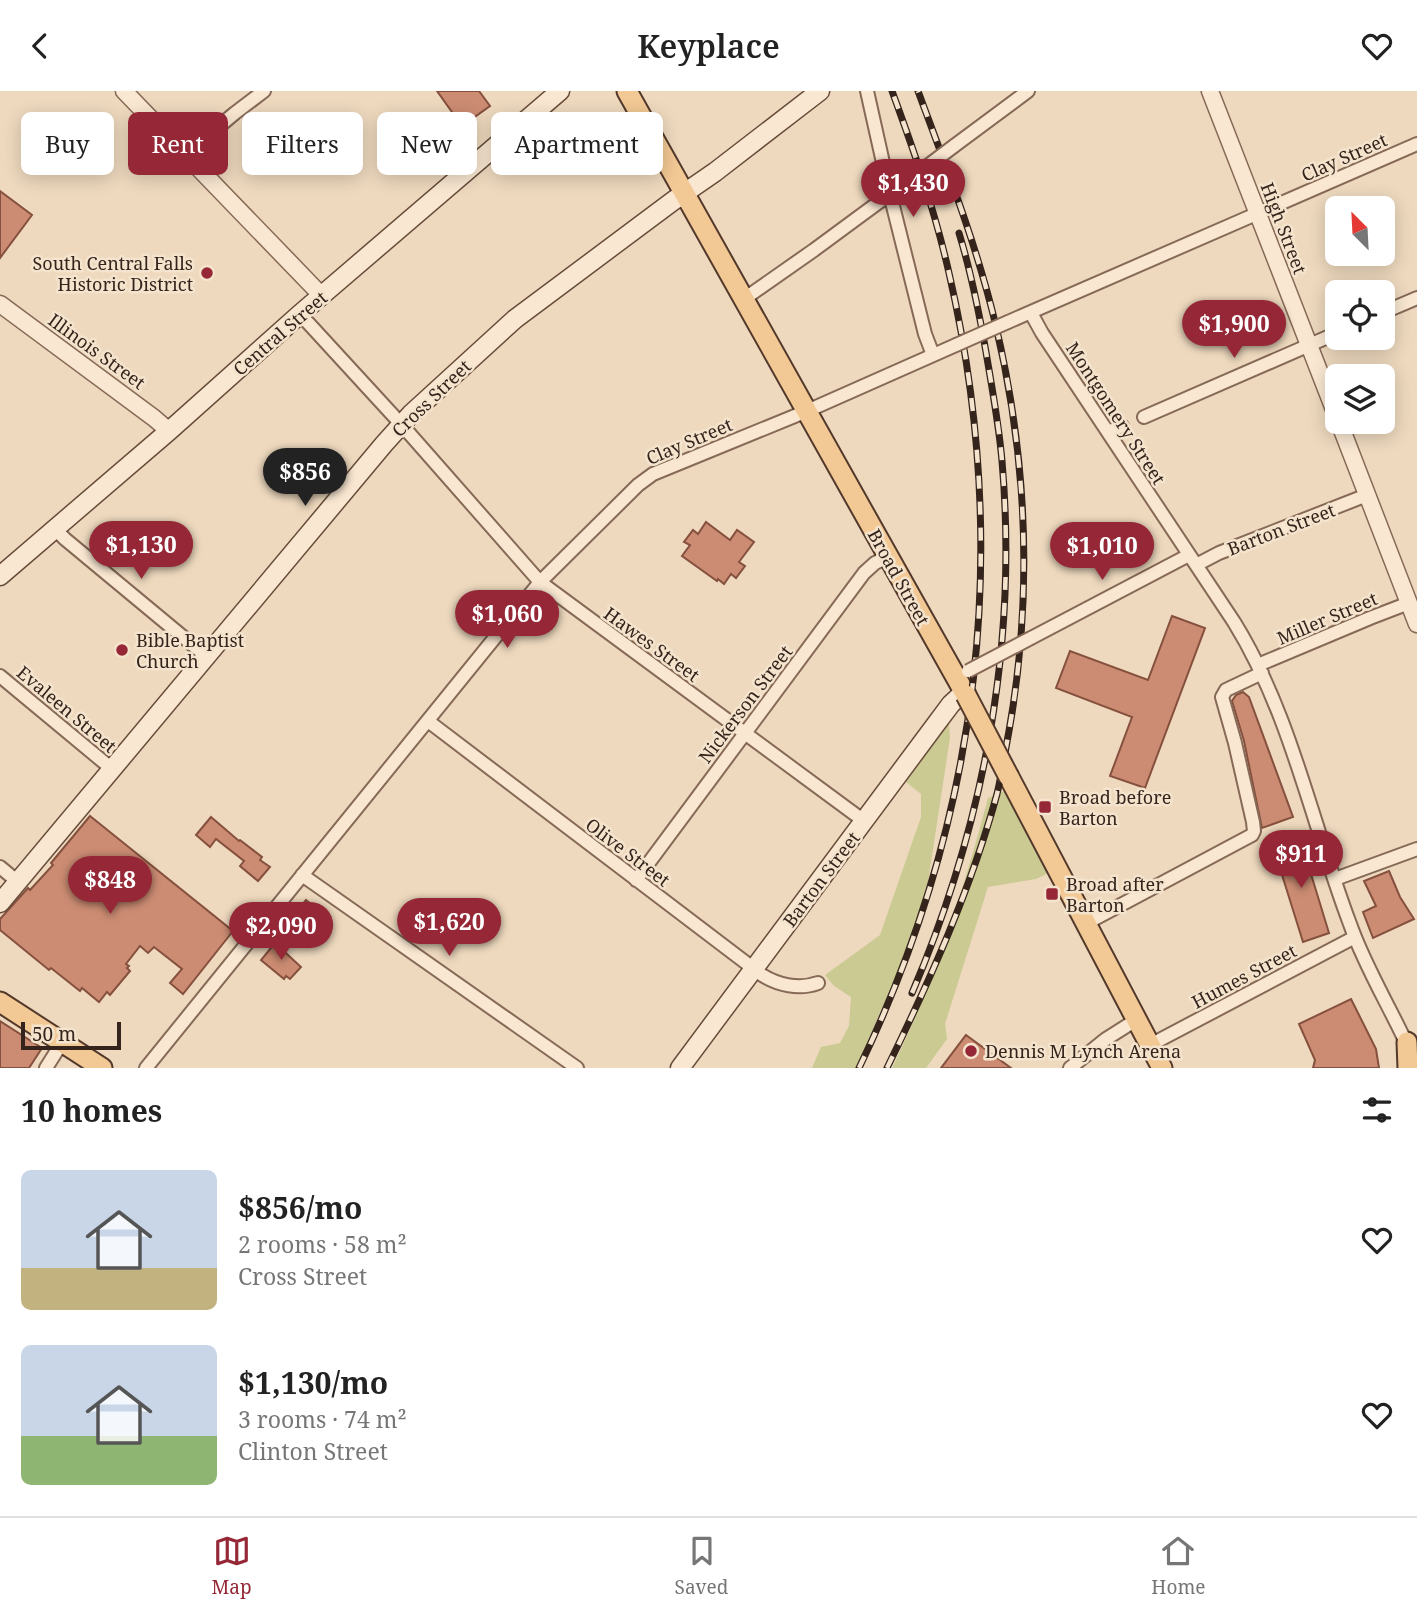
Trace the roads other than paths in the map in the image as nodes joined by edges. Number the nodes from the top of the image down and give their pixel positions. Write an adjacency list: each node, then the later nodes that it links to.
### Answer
1 (124, 91): 9 (street)
2 (264, 91): 10 (street)
3 (560, 91): 16 (main road, Central Street)
4 (627, 91): 13 (main road, Broad Street)
5 (820, 91): 13 (main road, Cross Street)
6 (867, 91): 14 (street)
7 (1028, 91): 14 (street, bridge)
8 (1210, 91): 15 (street, High Street)
9 (144, 112)
10 (228, 118)
11 (1417, 144): 15 (street, Clay Street)
12 (204, 175): 16 (street)
13 (685, 193): 18 (main road, Broad Street); 29 (main road, Cross Street)
14 (890, 194): 18 (street); 25 (street)
15 (1258, 213): 21 (street, Clay Street); 24 (street, High Street)
16 (321, 296): 22 (main road, Central Street)
17 (1417, 298): 20 (street)
18 (744, 299): 27 (main road, Broad Street)
19 (0, 304): 31 (street, Illinois Street)
20 (1395, 307)
21 (1031, 313): 25 (street, Clay Street, bridge); 32 (street, Montgomery Street)
22 (300, 314): 29 (street, Hawes Street); 31 (main road, Central Street)
23 (1325, 338): 24 (street)
24 (1309, 345): 26 (street, High Street); 28 (street)
25 (933, 355): 27 (street, Clay Street)
26 (1325, 386)
27 (807, 411): 36 (main road, Broad Street); 39 (street, Clay Street)
28 (1144, 417)
29 (401, 424): 39 (street, Hawes Street); 42 (main road, Cross Street)
30 (1122, 426): 32 (street)
31 (169, 431): 35 (main road, Central Street)
32 (1108, 432): 37 (street, Montgomery Street)
33 (1343, 434): 34 (street, High Street)
34 (1367, 495): 37 (street, Barton Street); 40 (street, High Street)
35 (54, 529): 38 (main road, Central Street); 42 (street)
36 (888, 557): 45 (main road, Broad Street); 47 (street, Nickerson Street)
37 (1192, 560): 43 (street, Montgomery Street); 45 (street, Barton Street, bridge)
38 (0, 576)
39 (540, 582): 46 (street, Clay Street); 47 (street, Hawes Street)
40 (1409, 603): 41 (street, High Street); 43 (street, Miller Street)
41 (1417, 623)
42 (206, 656): 48 (main road, Cross Street)
43 (1260, 669): 53 (street, Montgomery Street); 57 (street, Miller Street)
44 (0, 676): 48 (street, Evaleen Street)
45 (963, 684): 49 (main road, Barton Street); 57 (main road, Broad Street, bridge)
46 (428, 721): 52 (street, Clay Street); 54 (street, Olive Street)
47 (745, 734): 49 (street, Hawes Street); 54 (street, Nickerson Street)
48 (112, 769): 55 (main road, Cross Street)
49 (864, 821): 59 (main road, Barton Street)
50 (1417, 849): 53 (street)
51 (0, 867): 55 (street)
52 (302, 875): 69 (street, Clay Street); 70 (street)
53 (1335, 879): 58 (street, Montgomery Street)
54 (636, 880): 59 (street, Olive Street)
55 (18, 882): 56 (main road, Cross Street)
56 (0, 903)
57 (1085, 924): 62 (main road, Broad Street)
58 (1355, 937): 64 (street, Montgomery Street); 65 (street, Humes Street)
59 (753, 970): 60 (street, Olive Street); 71 (main road, Barton Street)
60 (818, 983)
61 (0, 1002): 63 (main road)
62 (1136, 1020): 65 (main road, Broad Street); 72 (street)
63 (63, 1041): 67 (street); 68 (main road)
64 (1406, 1042): 66 (street, Montgomery Street); 74 (main road)
65 (1150, 1045): 73 (main road, Broad Street)
66 (1417, 1065)
67 (46, 1068)
68 (102, 1068)
69 (146, 1068)
70 (577, 1068)
71 (680, 1068)
72 (1070, 1068)
73 (1162, 1068)
74 (1408, 1068)

